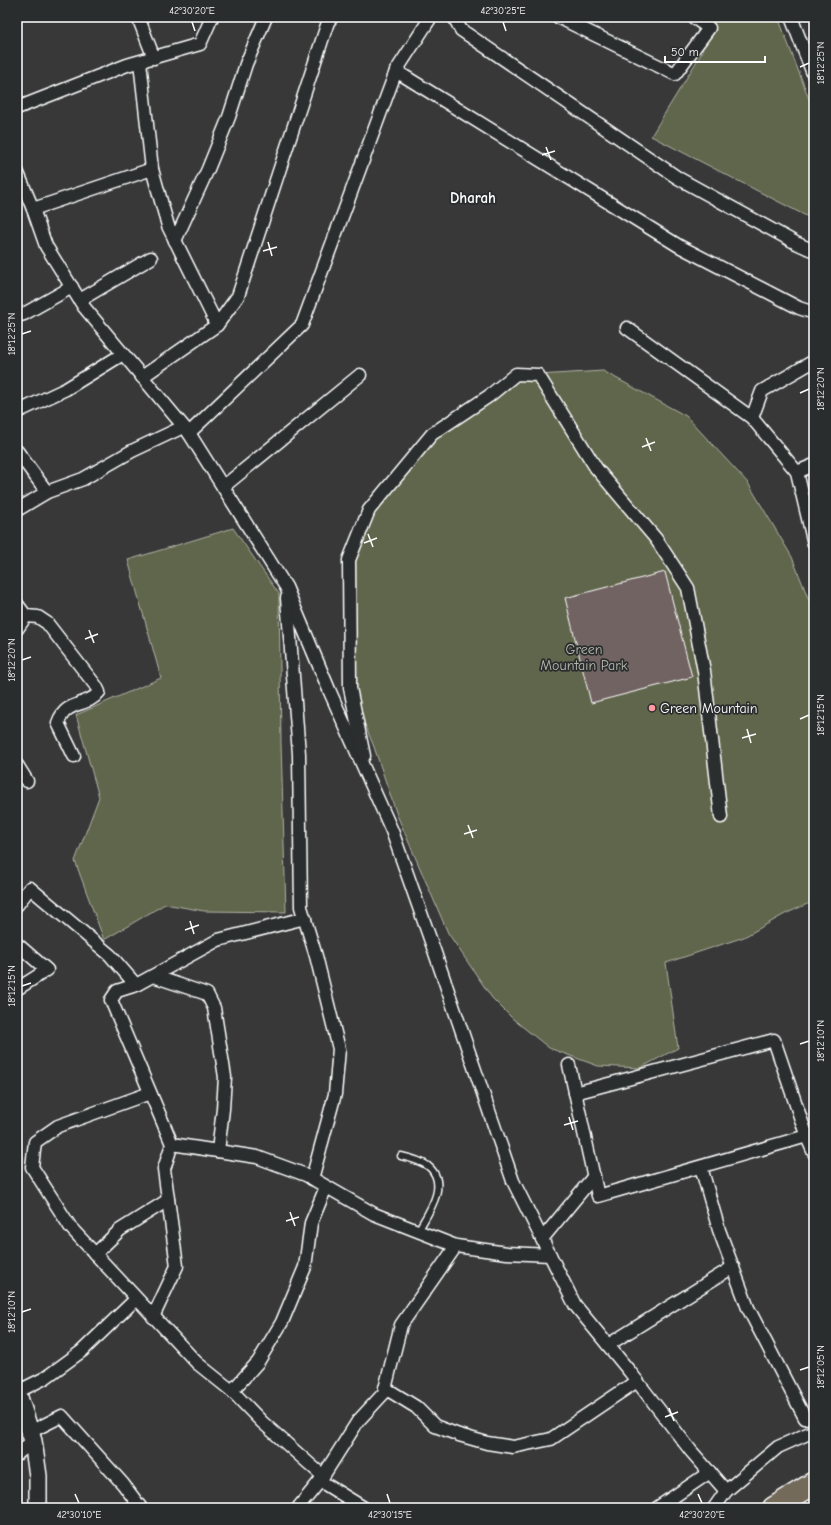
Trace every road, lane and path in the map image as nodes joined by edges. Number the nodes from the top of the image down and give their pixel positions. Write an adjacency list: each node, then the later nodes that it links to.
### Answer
1 (138, 17): 10 (street)
2 (212, 17): 10 (street)
3 (266, 17): 18 (street)
4 (332, 17): 25 (street)
5 (431, 17): 12 (street)
6 (454, 17): 19 (street)
7 (558, 17): 8 (street)
8 (693, 17)
9 (791, 17): 13 (street)
10 (154, 58): 11 (street)
11 (140, 62): 14 (street); 15 (street)
12 (396, 71): 23 (street); 33 (street)
13 (814, 76)
14 (17, 108)
15 (152, 169): 17 (street); 18 (street)
16 (17, 171): 17 (street)
17 (33, 209): 21 (street)
18 (175, 242): 25 (street)
19 (814, 251)
20 (151, 258): 22 (street)
21 (72, 287): 22 (street); 24 (street)
22 (80, 300): 27 (street)
23 (814, 313)
24 (17, 316)
25 (217, 325): 30 (street)
26 (628, 328): 32 (street)
27 (123, 354): 30 (street); 31 (street)
28 (814, 361): 32 (street)
29 (360, 376): 37 (street)
30 (142, 377): 33 (street)
31 (17, 412)
32 (752, 418): 36 (street)
33 (186, 430): 37 (street); 38 (street)
34 (17, 451): 38 (street)
35 (814, 465): 36 (street)
36 (797, 472): 40 (street)
37 (223, 487): 41 (street)
38 (47, 492): 39 (street)
39 (17, 510)
40 (814, 544)
41 (286, 587): 47 (street); 51 (street)
42 (17, 604): 43 (street)
43 (26, 616): 44 (street); 45 (street)
44 (17, 629)
45 (74, 756)
46 (17, 765): 48 (street)
47 (369, 780): 49 (street); 70 (street)
48 (27, 781)
49 (721, 817)
50 (17, 905): 54 (street)
51 (305, 918): 53 (street); 66 (street)
52 (17, 944): 55 (street)
53 (153, 976): 54 (street); 61 (street)
54 (136, 985): 57 (street)
55 (17, 989)
56 (570, 1065): 58 (street)
57 (150, 1093): 60 (street); 72 (street)
58 (575, 1093): 59 (street); 65 (street)
59 (810, 1136): 62 (street); 64 (street)
60 (172, 1144): 61 (street); 68 (street)
61 (218, 1151): 66 (street)
62 (814, 1153)
63 (401, 1156): 69 (lane)
64 (701, 1167): 65 (street); 74 (street)
65 (594, 1176): 70 (street)
66 (312, 1178): 67 (street)
67 (326, 1186): 69 (street); 80 (street)
68 (168, 1200): 72 (street); 76 (street)
69 (418, 1231): 71 (street)
70 (542, 1239): 73 (street)
71 (456, 1246): 73 (street); 79 (street)
72 (95, 1254): 75 (street)
73 (550, 1255): 77 (street)
74 (733, 1267): 77 (street); 82 (street)
75 (136, 1299): 76 (street); 81 (street)
76 (153, 1317): 80 (street)
77 (608, 1345): 78 (street)
78 (637, 1381): 79 (street); 86 (street)
79 (385, 1388): 87 (street)
80 (232, 1390): 87 (street)
81 (17, 1392): 84 (street)
82 (810, 1415): 83 (street)
83 (814, 1430): 89 (street)
84 (31, 1437): 85 (street); 90 (street); 91 (street)
85 (17, 1454)
86 (710, 1472): 89 (street); 94 (street)
87 (322, 1479): 92 (street); 93 (street)
88 (814, 1483): 96 (highway)
89 (726, 1491): 95 (street)
90 (38, 1508)
91 (141, 1508)
92 (298, 1508)
93 (364, 1508)
94 (656, 1508)
95 (714, 1508)
96 (774, 1508)

